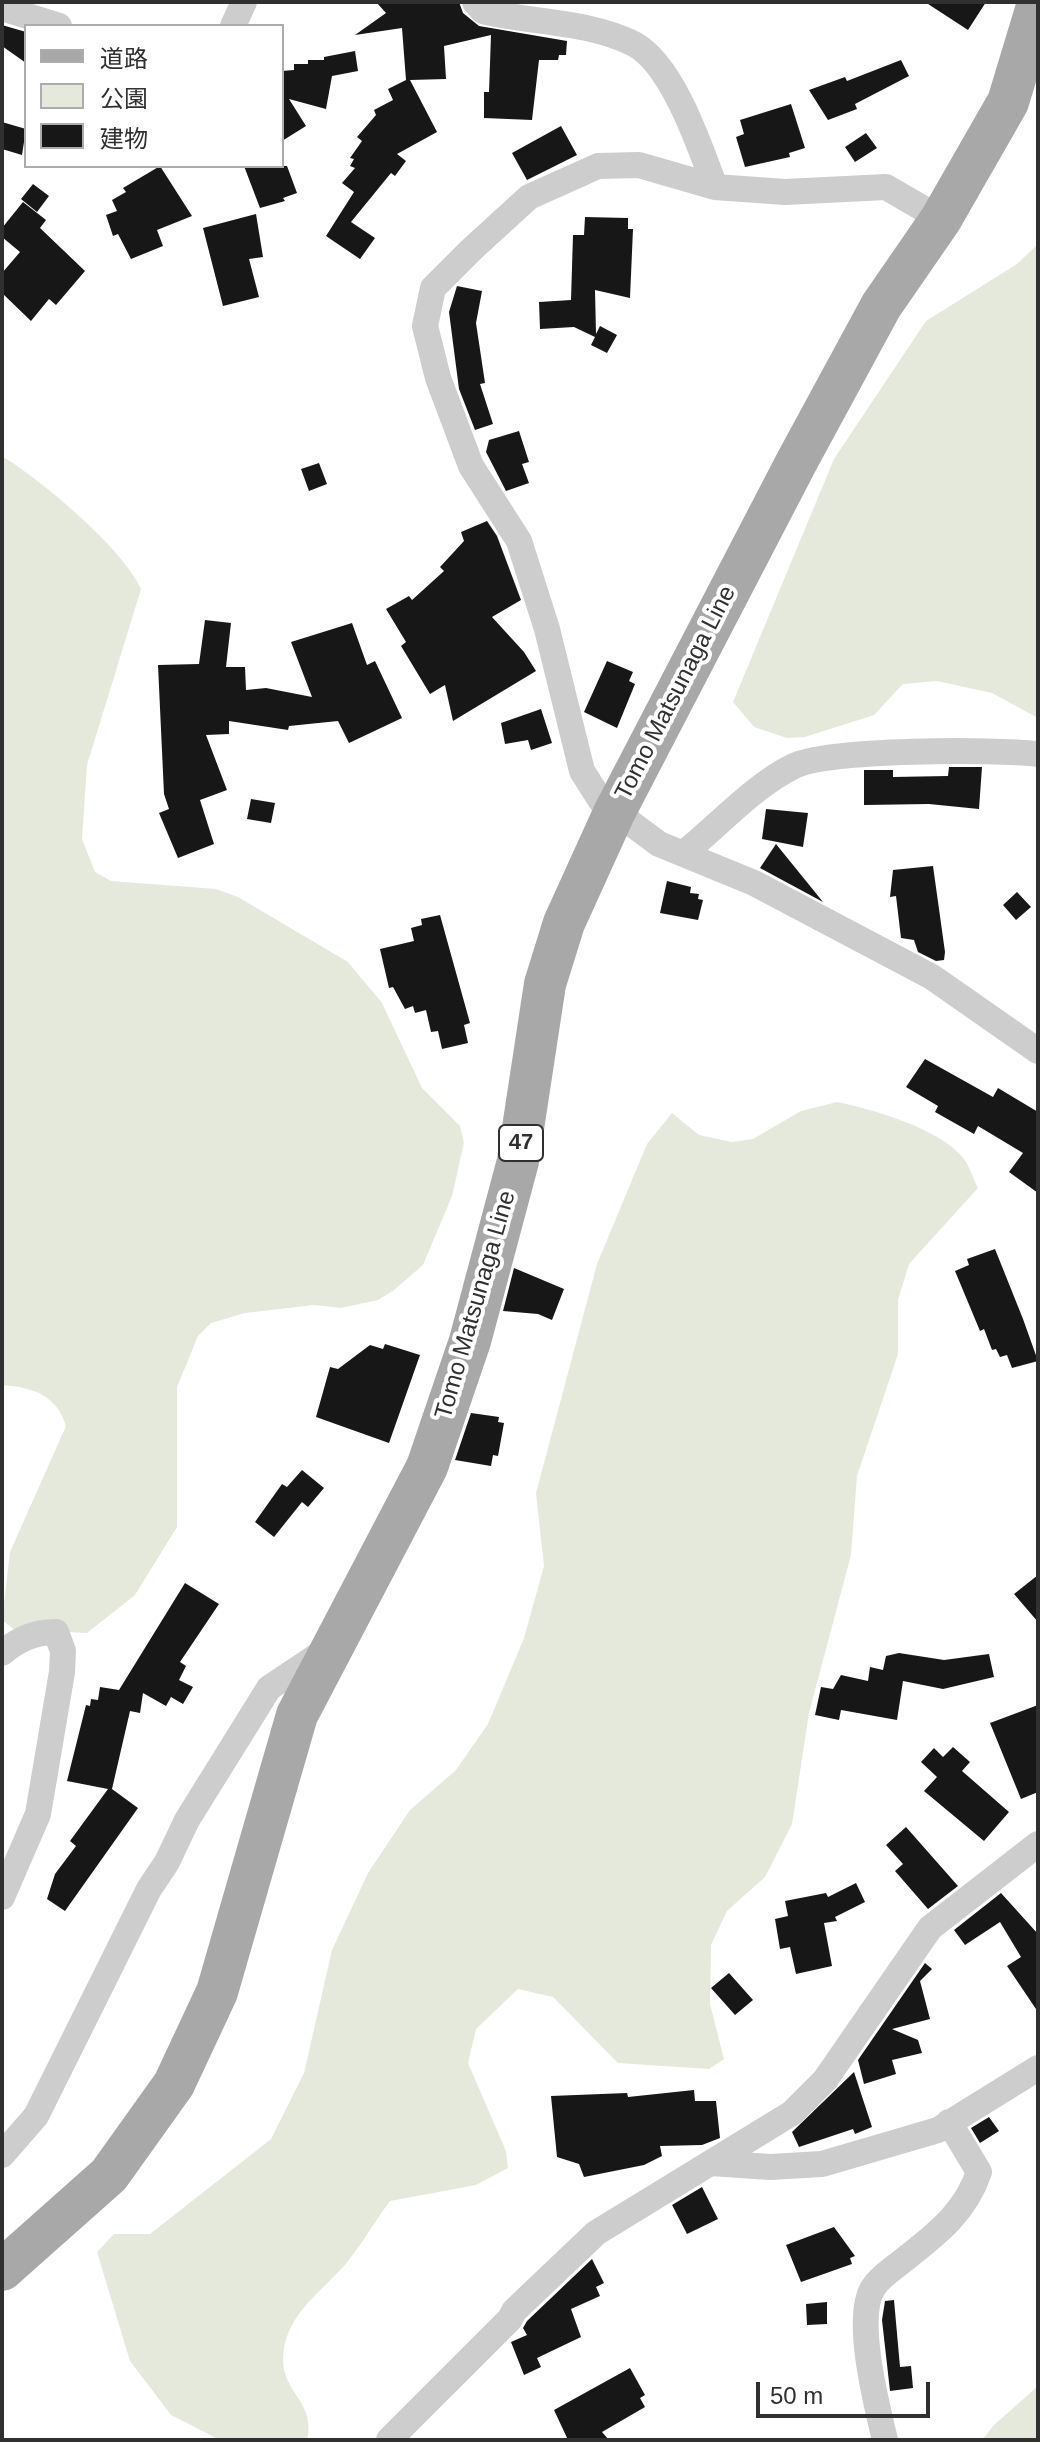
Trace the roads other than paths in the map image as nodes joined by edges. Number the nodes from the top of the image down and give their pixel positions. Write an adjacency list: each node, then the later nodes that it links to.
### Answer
1 (244, 2): 6 (street)
2 (1038, 3): 8 (main road, Tomo Matsunaga Line / 47)
3 (480, 5): 7 (street)
4 (18, 8): 5 (street)
5 (54, 24)
6 (234, 24)
7 (715, 187): 8 (street); 10 (street)
8 (941, 219): 10 (main road, Tomo Matsunaga Line / 47)
9 (1038, 754): 11 (street)
10 (614, 813): 11 (street); 13 (main road, Tomo Matsunaga Line / 47)
11 (683, 854): 12 (street)
12 (1038, 1051)
13 (333, 1646): 19 (street); 21 (main road, Tomo Matsunaga Line / 47)
14 (2, 1653): 16 (street)
15 (1038, 1844): 20 (street)
16 (2, 1897)
17 (1038, 2068): 18 (street)
18 (949, 2122): 20 (street); 23 (street)
19 (2, 2155)
20 (711, 2163): 22 (street)
21 (2, 2270)
22 (389, 2440)
23 (885, 2440)

